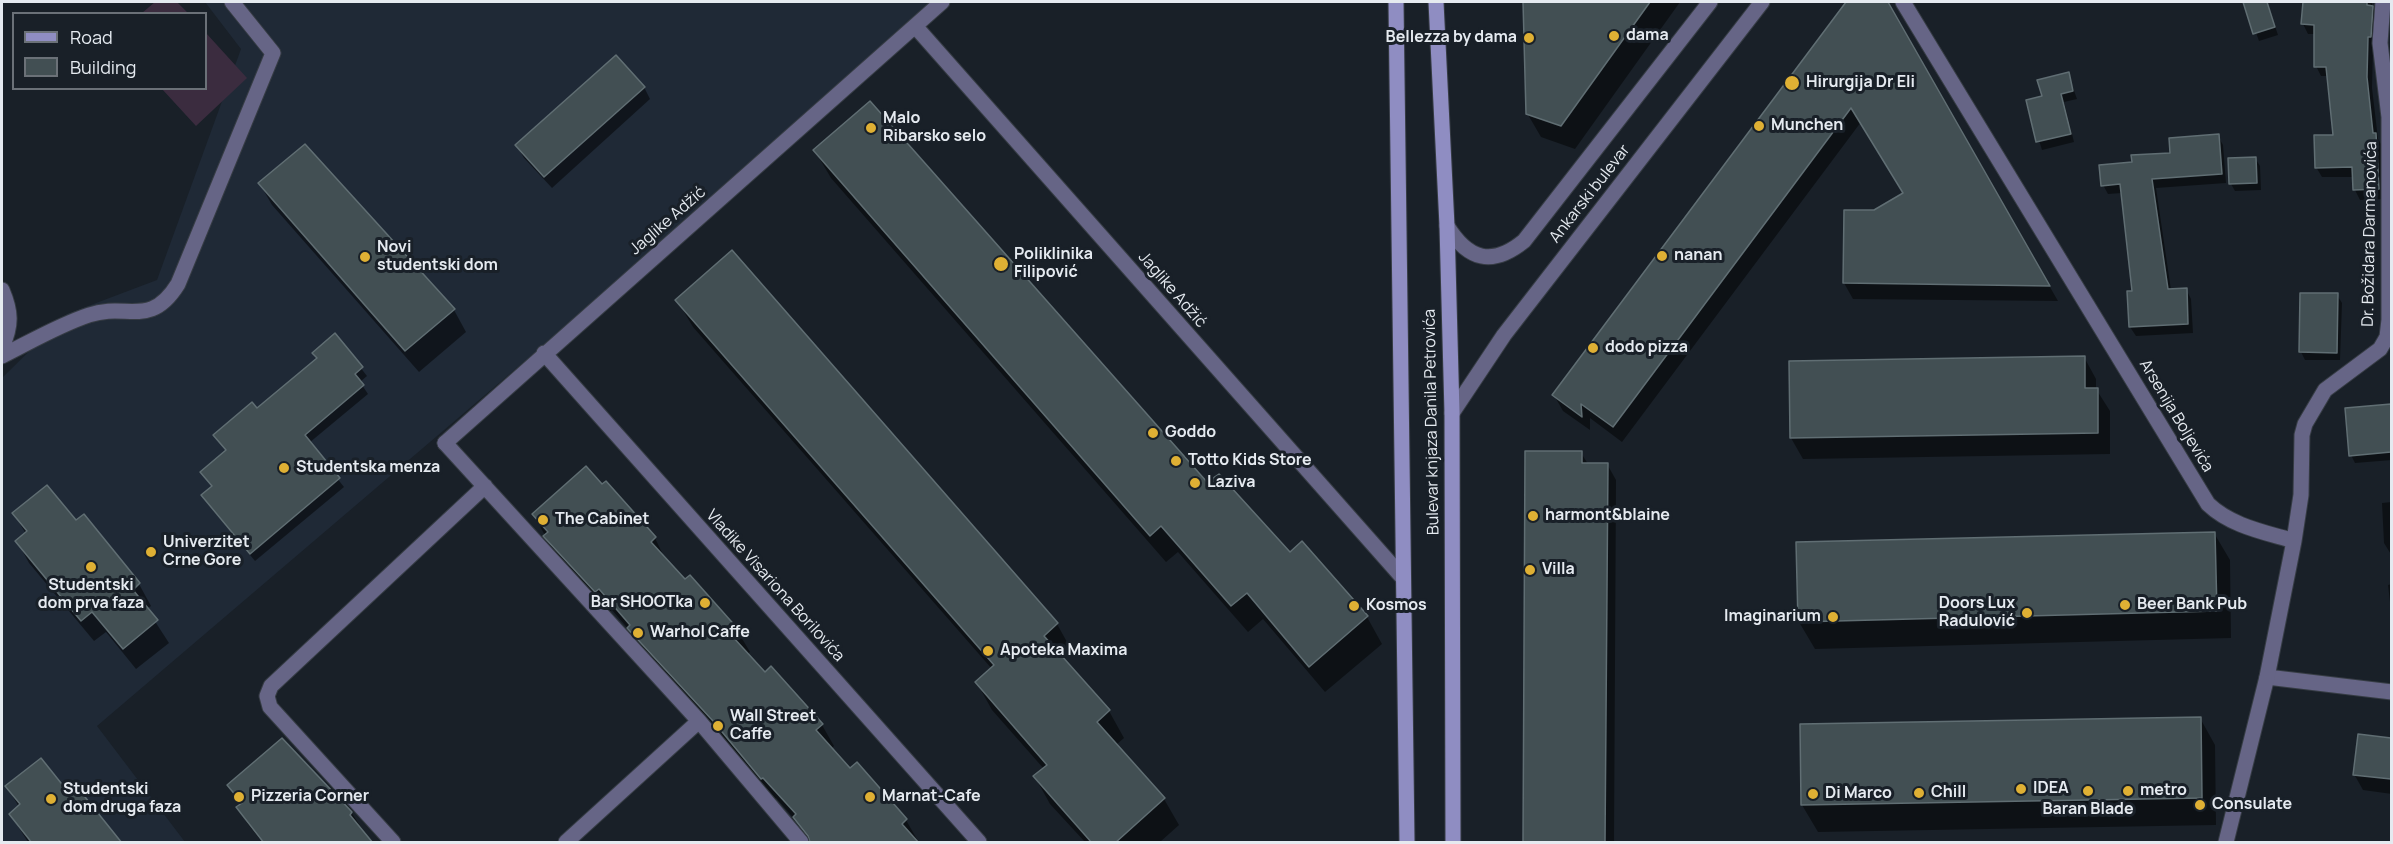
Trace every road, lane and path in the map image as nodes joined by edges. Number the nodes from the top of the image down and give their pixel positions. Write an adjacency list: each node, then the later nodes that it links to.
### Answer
1 (232, 2): 14 (street)
2 (942, 2): 9 (street, Jaglike Adžić)
3 (1396, 2): 18 (main road, Bulevar knjaza Danila Petrovića)
4 (1436, 2): 10 (main road, Bulevar knjaza Danila Petrovića)
5 (1710, 2): 10 (street, Ankarski bulevar)
6 (1762, 2): 15 (street, Ankarski bulevar)
7 (1903, 2): 17 (street, Arsenija Boljevića)
8 (2383, 2): 17 (street, Dr. Božidara Darmanovića)
9 (915, 26): 13 (street, Jaglike Adžić); 18 (street, Jaglike Adžić)
10 (1447, 226): 15 (main road, Bulevar knjaza Danila Petrovića)
11 (2, 290): 12 (street)
12 (2, 347)
13 (544, 353): 16 (street, Jaglike Adžić); 25 (street, Vladike Visariona Borilovića)
14 (2, 356)
15 (1452, 413): 27 (main road, Bulevar knjaza Danila Petrovića)
16 (485, 486): 21 (street); 22 (street)
17 (2294, 541): 19 (street)
18 (1403, 578): 26 (main road, Bulevar knjaza Danila Petrovića)
19 (2267, 677): 20 (street); 28 (street)
20 (2391, 692)
21 (699, 721): 23 (street); 24 (street)
22 (393, 843)
23 (566, 843)
24 (801, 843)
25 (979, 843)
26 (1407, 843)
27 (1453, 843)
28 (2226, 843)

